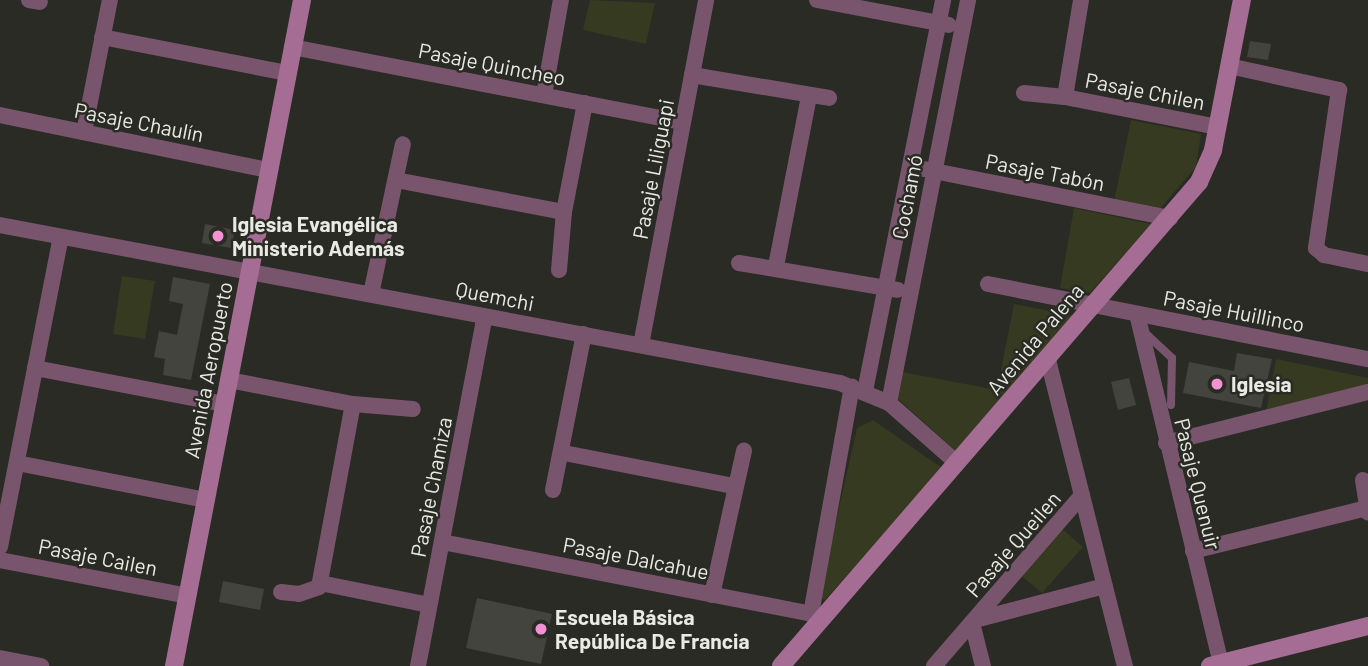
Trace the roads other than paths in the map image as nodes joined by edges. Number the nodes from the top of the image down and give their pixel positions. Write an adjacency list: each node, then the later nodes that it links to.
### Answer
1 (110, 0): 12 (street)
2 (302, 0): 13 (street, Avenida Aeropuerto)
3 (560, 0): 18 (street)
4 (706, 0): 16 (street, Pasaje Liliguapi)
5 (817, 0): 10 (street)
6 (943, 0): 10 (street, Cochamó)
7 (968, 0): 11 (street, Cochamó)
8 (1081, 0): 20 (street, Pasaje Chilen)
9 (1242, 0): 14 (street, Avenida Palena)
10 (939, 23): 11 (street); 28 (street, Cochamó)
11 (962, 28): 30 (street, Cochamó)
12 (102, 37): 15 (street); 26 (street)
13 (292, 47): 15 (street, Avenida Aeropuerto); 18 (street, Pasaje Quincheo)
14 (1229, 66): 25 (street, Avenida Palena); 37 (street)
15 (288, 73): 29 (street, Avenida Aeropuerto)
16 (692, 75): 19 (street); 24 (street, Pasaje Liliguapi)
17 (1024, 93): 20 (street, Pasaje Chilen)
18 (544, 96): 22 (street, Pasaje Quincheo)
19 (809, 97): 21 (street); 38 (street)
20 (1065, 97): 25 (street, Pasaje Chilen)
21 (829, 99)
22 (585, 103): 24 (street, Pasaje Quincheo); 32 (street)
23 (0, 115): 26 (street, Pasaje Chaulín)
24 (684, 122): 49 (street, Pasaje Liliguapi)
25 (1218, 127): 33 (street, Avenida Palena)
26 (84, 132): 29 (street, Pasaje Chaulín)
27 (403, 144): 31 (street)
28 (911, 166): 30 (street, Pasaje Tabón); 42 (street, Cochamó)
29 (269, 170): 40 (street, Avenida Aeropuerto)
30 (934, 171): 33 (street, Pasaje Tabón); 43 (street, Cochamó)
31 (396, 180): 32 (street); 44 (street)
32 (564, 212): 39 (street)
33 (1170, 218): 45 (street, Avenida Palena)
34 (0, 225): 35 (street, Quemchi)
35 (61, 237): 40 (street, Quemchi); 52 (street)
36 (739, 263): 38 (street)
37 (1368, 264)
38 (776, 267): 42 (street)
39 (559, 270)
40 (249, 271): 44 (street, Quemchi); 53 (street, Avenida Aeropuerto)
41 (988, 284): 45 (street, Pasaje Huillinco)
42 (887, 288): 43 (street); 54 (street, Cochamó)
43 (910, 293): 56 (street, Cochamó)
44 (371, 294): 46 (street, Quemchi)
45 (1092, 306): 47 (street, Pasaje Huillinco); 51 (street, Avenida Palena)
46 (485, 316): 48 (street, Quemchi); 72 (street, Pasaje Chamiza)
47 (1138, 321): 50 (street, Pasaje Huillinco); 59 (lane); 61 (street, Pasaje Quenuir)
48 (584, 334): 49 (street, Quemchi); 63 (street)
49 (641, 345): 54 (street, Quemchi)
50 (1368, 359)
51 (1048, 360): 65 (street, Avenida Palena); 69 (street, Pasaje Queilen)
52 (35, 368): 57 (street); 64 (street)
53 (229, 380): 57 (street, Avenida Aeropuerto); 58 (street)
54 (859, 389): 56 (street, Quemchi); 82 (street, Cochamó)
55 (1368, 391): 61 (street)
56 (889, 403): 65 (street, Quemchi)
57 (224, 404): 70 (street, Avenida Aeropuerto)
58 (354, 404): 60 (street); 76 (street)
59 (1171, 405)
60 (413, 410)
61 (1166, 443): 74 (street, Pasaje Quenuir)
62 (744, 451): 67 (street)
63 (564, 453): 67 (street); 68 (street)
64 (17, 463): 70 (street); 73 (street)
65 (957, 463): 82 (street, Avenida Palena)
66 (1363, 480): 71 (street)
67 (733, 486): 79 (street)
68 (553, 489)
69 (1082, 495): 77 (street, Pasaje Queilen); 83 (street, Pasaje Queilen)
70 (206, 500): 80 (street, Avenida Aeropuerto)
71 (1367, 510): 74 (street)
72 (442, 542): 79 (street, Pasaje Dalcahue); 81 (street, Pasaje Chamiza)
73 (0, 547)
74 (1193, 551): 87 (street, Pasaje Quenuir)
75 (0, 560): 80 (street, Pasaje Cailen)
76 (320, 583): 78 (street); 81 (street)
77 (1105, 586): 83 (street, Pasaje Queilen); 94 (street, Pasaje Queilen)
78 (281, 592)
79 (712, 595): 82 (street, Pasaje Dalcahue)
80 (188, 596): 89 (street, Avenida Aeropuerto)
81 (429, 605): 90 (street, Pasaje Chamiza)
82 (816, 618): 91 (street, Avenida Palena)
83 (974, 621): 92 (street, Pasaje Queilen); 93 (street, Pasaje Queilen)
84 (1368, 626): 86 (street)
85 (0, 658): 88 (street)
86 (1271, 659): 87 (street)
87 (1215, 665)
88 (41, 666)
89 (174, 666)
90 (418, 666)
91 (781, 666)
92 (934, 666)
93 (983, 666)
94 (1125, 666)

